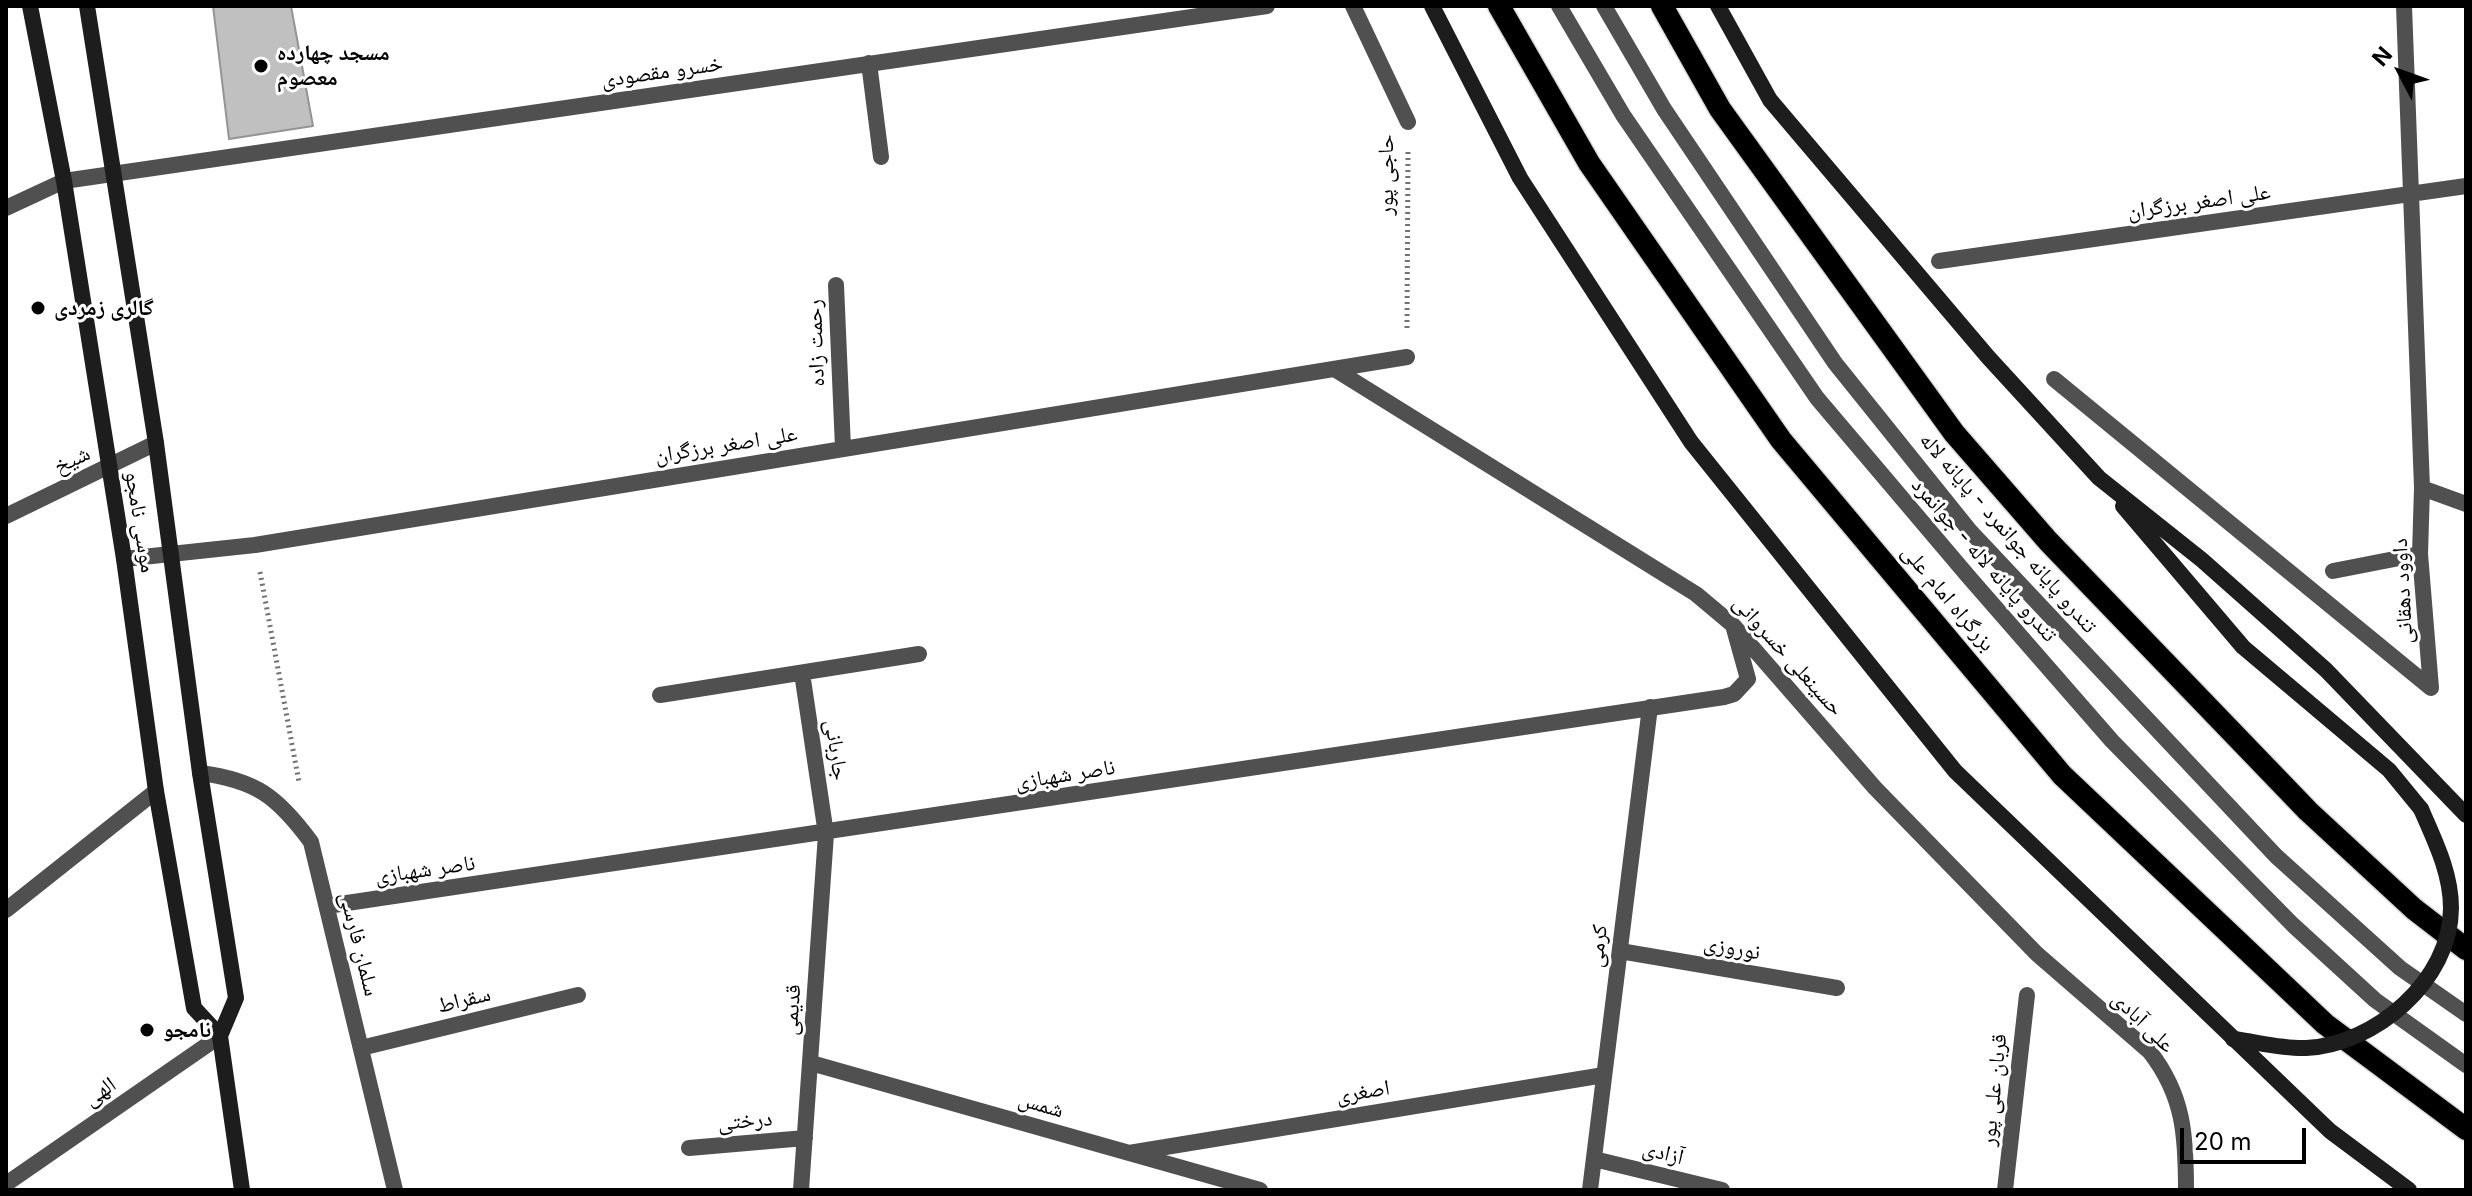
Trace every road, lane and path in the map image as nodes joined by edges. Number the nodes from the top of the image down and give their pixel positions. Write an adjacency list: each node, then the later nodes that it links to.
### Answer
1 (30, 6): 16 (main road, موسی نامجو)
2 (87, 6): 15 (main road, موسی نامجو)
3 (1267, 6): 12 (street, خسرو مقصودی)
4 (1353, 6): 13 (street, حاجی پور)
5 (1432, 6): 57 (main road)
6 (1499, 6): 62 (highway, بزرگراه امام علی)
7 (1559, 6): 60 (street, تندرو پایانه لاله - جوانمرد)
8 (1604, 6): 55 (street, تندرو پایانه جوانمرد - پایانه لاله)
9 (1662, 6): 49 (highway)
10 (1718, 6): 28 (main road)
11 (2404, 6): 18 (street, داوود دهقانی)
12 (869, 63): 14 (street); 15 (street, خسرو مقصودی)
13 (1408, 122): 22 (path, حاجی پور)
14 (881, 157)
15 (112, 175): 16 (street, خسرو مقصودی); 25 (main road, موسی نامجو)
16 (64, 181): 19 (street, خسرو مقصودی); 27 (main road, موسی نامجو)
17 (2466, 186): 18 (street, علی اصغر برزگران)
18 (2410, 194): 20 (street, علی اصغر برزگران); 29 (street, داوود دهقانی)
19 (6, 208)
20 (1939, 261)
21 (836, 285): 26 (street, رحمت زاده)
22 (1407, 357): 23 (street, علی اصغر برزگران)
23 (1336, 370): 26 (street, علی اصغر برزگران); 37 (street, حسینعلی خسروانی)
24 (2054, 379): 34 (street, داوود دهقانی)
25 (156, 443): 27 (street, شیخ); 33 (main road, موسی نامجو)
26 (843, 448): 32 (street, علی اصغر برزگران)
27 (110, 467): 31 (street, شیخ); 35 (main road, موسی نامجو)
28 (2099, 478): 44 (main road); 57 (main road, bridge)
29 (2422, 488): 30 (street); 34 (street, داوود دهقانی)
30 (2466, 504)
31 (6, 516)
32 (255, 545): 33 (street, علی اصغر برزگران); 46 (path)
33 (170, 552): 35 (street, علی اصغر برزگران); 42 (main road, موسی نامجو)
34 (2420, 554): 36 (street)
35 (124, 559): 43 (main road, موسی نامجو)
36 (2333, 571)
37 (1733, 625): 41 (street, ناصر شهبازی); 51 (street, حسینعلی خسروانی)
38 (919, 654): 39 (street)
39 (802, 673): 40 (street); 45 (street, جاربانی)
40 (660, 695)
41 (1650, 707): 45 (street, ناصر شهبازی); 50 (street, کرمی)
42 (200, 773): 46 (street, سلمان فارسی); 56 (main road, موسی نامجو)
43 (156, 791): 48 (street); 56 (main road, موسی نامجو)
44 (2466, 815)
45 (826, 834): 47 (street, ناصر شهبازی); 59 (street, قدیمی)
46 (311, 842): 47 (street, سلمان فارسی)
47 (327, 906): 58 (street, سلمان فارسی)
48 (6, 910)
49 (2466, 949)
50 (1620, 951): 52 (street, نوروزی); 61 (street, کرمی)
51 (2037, 954): 75 (street, علی آبادی)
52 (1837, 988)
53 (578, 995): 58 (street, سقراط)
54 (2027, 995): 74 (street, قربان علی پور)
55 (2466, 1014)
56 (220, 1036): 67 (street, الهی); 68 (main road)
57 (2233, 1039): 76 (main road)
58 (361, 1048): 69 (street, سلمان فارسی)
59 (811, 1063): 63 (street, قدیمی); 65 (street, شمس)
60 (2466, 1065)
61 (1604, 1075): 65 (street, اصغری); 66 (street, کرمی)
62 (2466, 1129)
63 (805, 1138): 64 (street, درختی); 70 (street, قدیمی)
64 (689, 1148)
65 (1129, 1153): 71 (street, شمس)
66 (1594, 1159): 72 (street, کرمی); 73 (street, آزادی)
67 (6, 1184)
68 (242, 1190)
69 (395, 1190)
70 (801, 1190)
71 (1260, 1190)
72 (1590, 1190)
73 (1722, 1190)
74 (2005, 1190)
75 (2186, 1190)
76 (2409, 1190)

